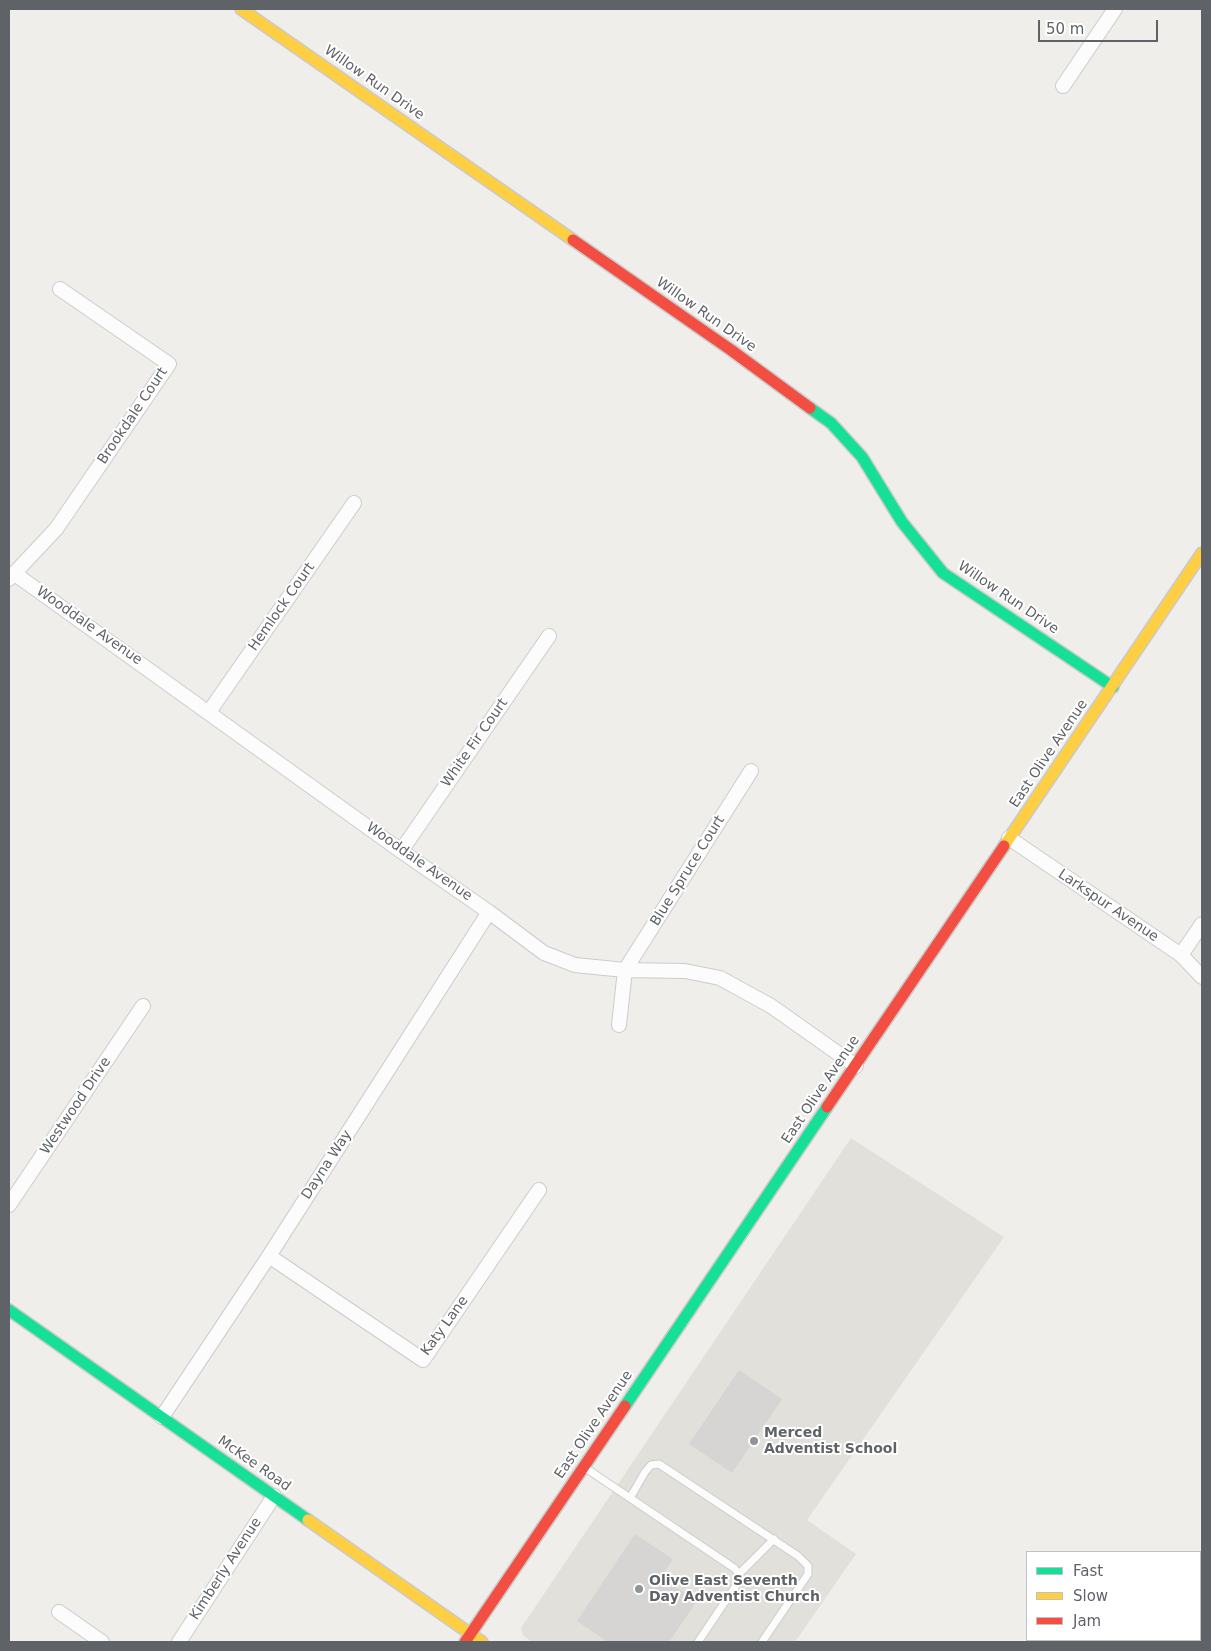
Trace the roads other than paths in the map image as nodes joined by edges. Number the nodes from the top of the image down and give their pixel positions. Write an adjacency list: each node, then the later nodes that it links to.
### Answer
1 (241, 9): 9 (street, Willow Run Drive)
2 (1115, 9): 3 (street)
3 (1063, 86)
4 (60, 289): 7 (street, Brookdale Court)
5 (354, 503): 10 (street, Hemlock Court)
6 (1202, 553): 9 (street, East Olive Avenue)
7 (12, 576): 10 (street, Wooddale Avenue)
8 (549, 636): 13 (street, White Fir Court)
9 (1113, 686): 12 (street, East Olive Avenue)
10 (209, 712): 13 (street, Wooddale Avenue)
11 (751, 771): 17 (street, Blue Spruce Court)
12 (1009, 838): 16 (street, Larkspur Avenue); 21 (street, East Olive Avenue)
13 (401, 851): 14 (street, Wooddale Avenue)
14 (489, 912): 17 (street, Wooddale Avenue); 24 (street, Dayna Way)
15 (1202, 924): 16 (street)
16 (1180, 955): 18 (street, Larkspur Avenue)
17 (625, 970): 20 (street); 21 (street, Wooddale Avenue)
18 (1202, 977)
19 (143, 1006): 23 (street, Westwood Drive)
20 (619, 1025)
21 (856, 1066): 27 (street, East Olive Avenue)
22 (539, 1190): 24 (street, Katy Lane)
23 (9, 1205)
24 (269, 1256): 26 (street, Dayna Way)
25 (9, 1310): 26 (street, McKee Road)
26 (162, 1417): 28 (street, McKee Road)
27 (584, 1467): 29 (lane); 33 (street, East Olive Avenue)
28 (274, 1496): 33 (street, McKee Road); 35 (street, Kimberly Avenue)
29 (630, 1498): 30 (lane); 31 (lane)
30 (774, 1539): 31 (lane); 38 (lane)
31 (739, 1574): 37 (lane)
32 (59, 1612): 34 (street)
33 (468, 1638): 36 (street, McKee Road)
34 (102, 1642)
35 (179, 1642)
36 (482, 1642)
37 (698, 1642)
38 (762, 1642)

